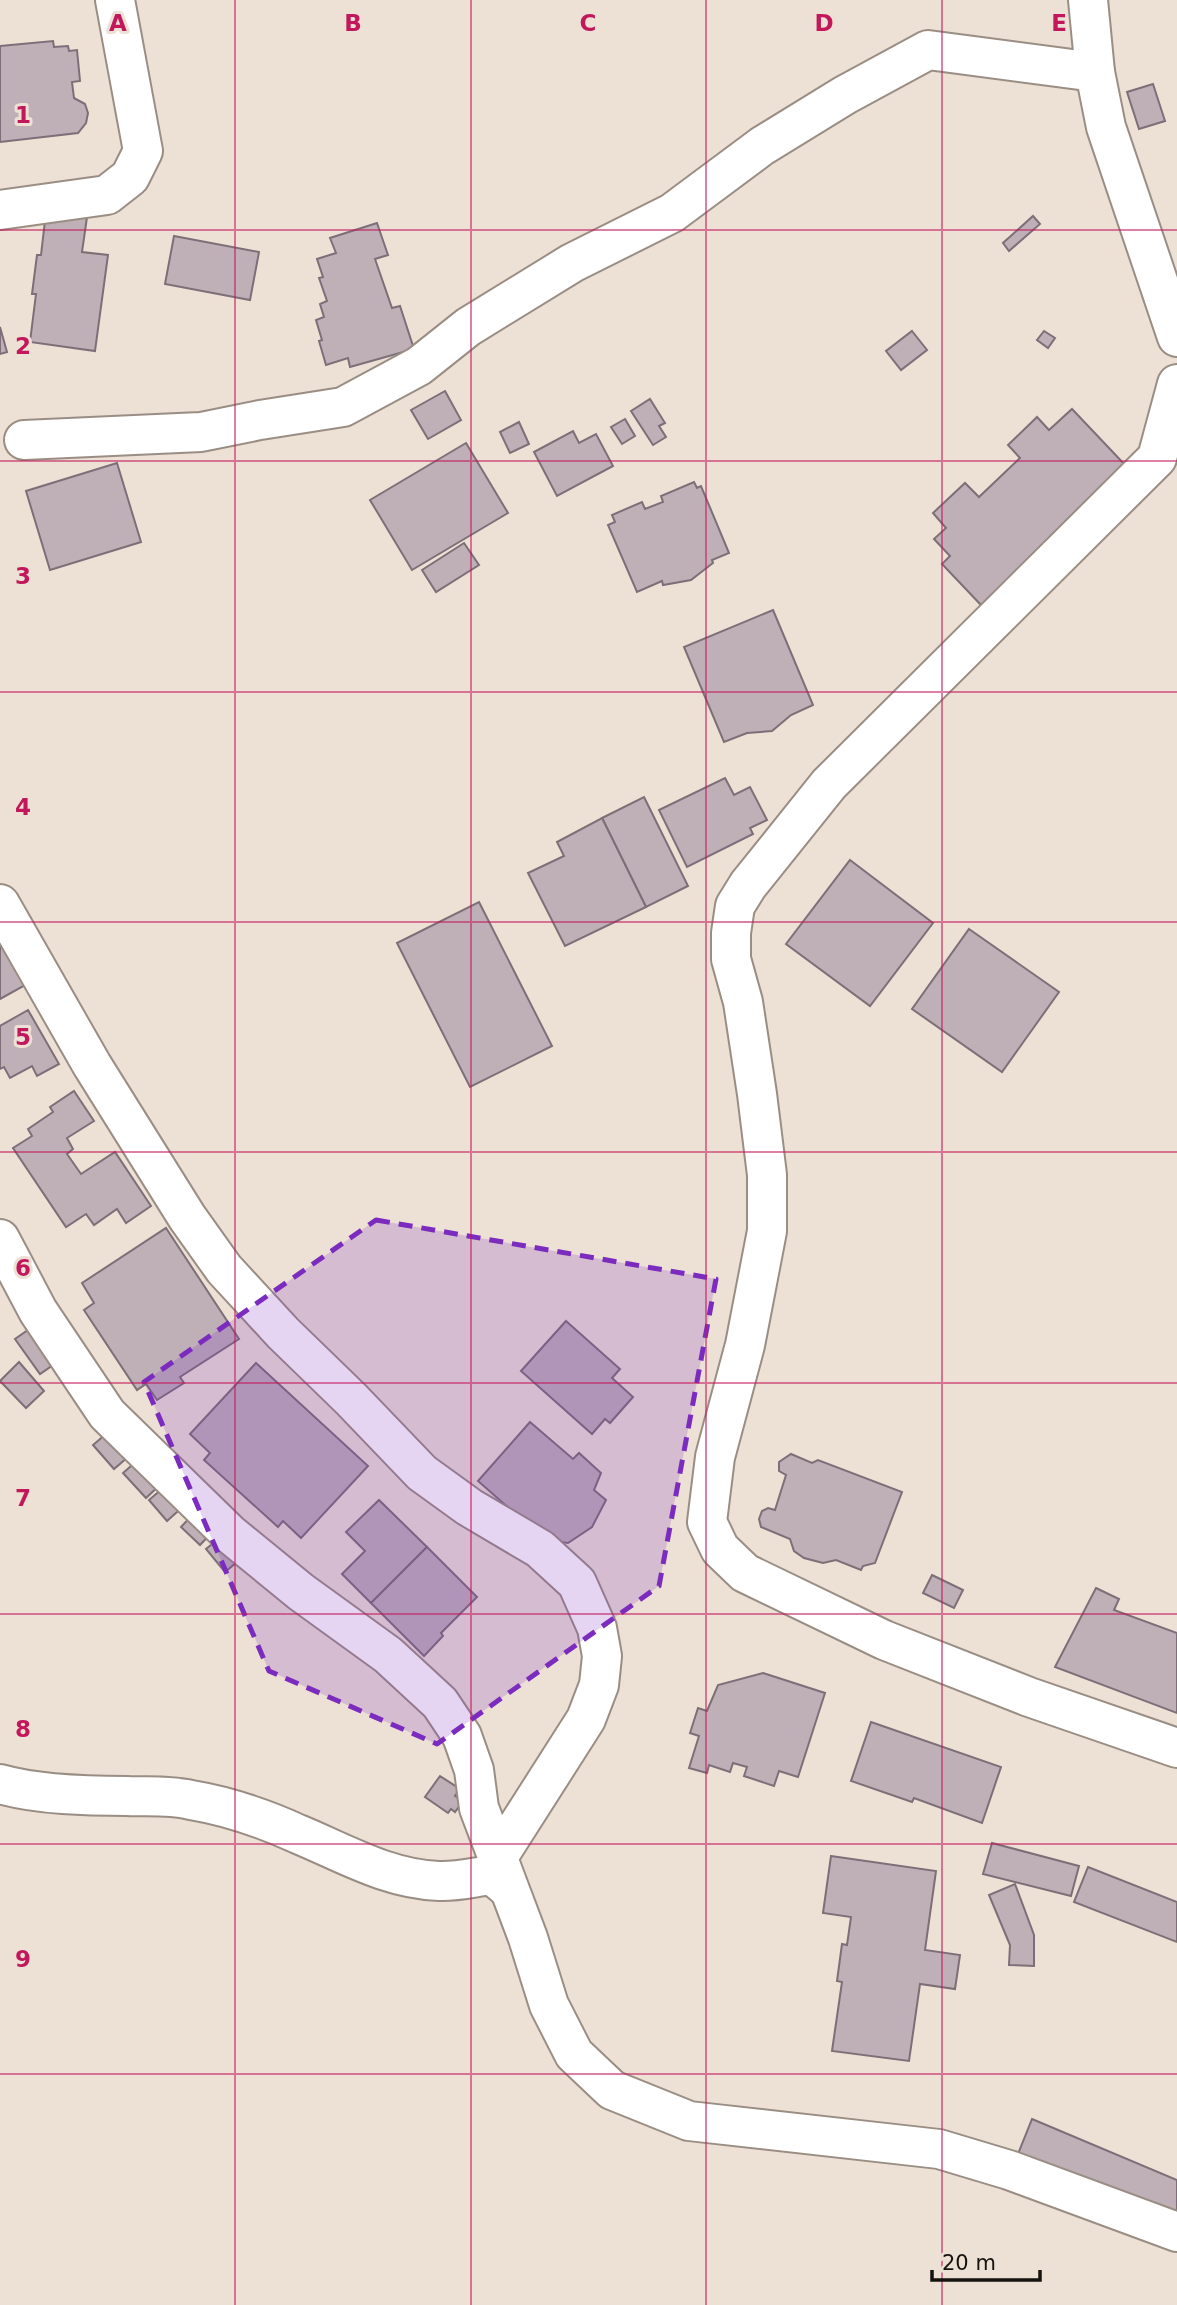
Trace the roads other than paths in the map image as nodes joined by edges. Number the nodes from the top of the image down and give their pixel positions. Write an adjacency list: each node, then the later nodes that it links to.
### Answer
1 (114, 0): 4 (street)
2 (1088, 0): 3 (street)
3 (1095, 72): 5 (street); 7 (street)
4 (0, 211)
5 (1177, 337)
6 (1177, 384): 10 (street)
7 (24, 440)
8 (0, 904): 12 (street)
9 (0, 1239): 12 (street)
10 (1177, 1748)
11 (0, 1784): 12 (street)
12 (503, 1873): 13 (street)
13 (1177, 2232)

